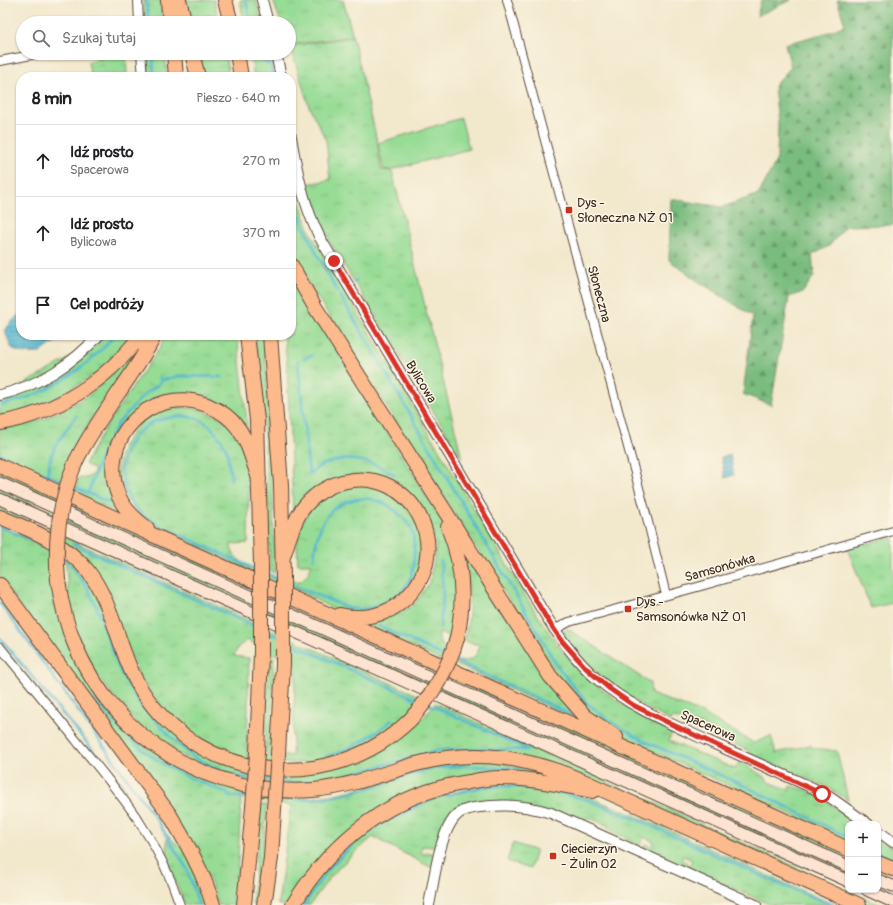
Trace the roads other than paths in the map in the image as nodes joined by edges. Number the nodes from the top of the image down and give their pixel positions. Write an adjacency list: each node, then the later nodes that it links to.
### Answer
1 (138, 0): 7 (street)
2 (168, 0): 8 (highway)
3 (179, 0): 9 (highway)
4 (226, 0): 10 (highway)
5 (262, 0): 11 (street)
6 (507, 0): 43 (street, Słoneczna)
7 (139, 16)
8 (169, 16)
9 (183, 16)
10 (229, 16)
11 (266, 16)
12 (16, 58): 18 (street)
13 (142, 60): 19 (street)
14 (175, 60): 20 (highway)
15 (194, 60): 21 (highway)
16 (238, 60): 22 (highway)
17 (277, 60): 23 (street)
18 (0, 61)
19 (143, 72)
20 (176, 72)
21 (197, 72)
22 (240, 72)
23 (280, 72)
24 (296, 175): 45 (street, Bylicowa)
25 (296, 273): 34 (highway)
26 (95, 340): 31 (street)
27 (137, 340): 32 (highway)
28 (152, 340): 48 (highway, bridge)
29 (248, 340): 35 (highway)
30 (270, 340): 41 (highway)
31 (0, 394)
32 (0, 423)
33 (0, 466): 40 (highway)
34 (424, 478): 38 (highway, bridge); 47 (highway)
35 (259, 479): 40 (highway); 63 (highway, bridge)
36 (0, 483): 54 (main road)
37 (0, 499): 56 (main road)
38 (0, 516)
39 (893, 531): 43 (street, Samsonówka)
40 (162, 540): 44 (highway)
41 (283, 557): 44 (highway); 64 (highway, bridge)
42 (0, 585): 62 (highway)
43 (666, 595): 45 (street, Samsonówka)
44 (320, 610): 47 (highway)
45 (554, 630): 49 (street, Spacerowa)
46 (0, 647): 61 (street)
47 (656, 762): 52 (highway)
48 (619, 797): 65 (highway); 68 (highway)
49 (864, 821)
50 (881, 833): 51 (street)
51 (893, 842)
52 (845, 848)
53 (881, 864): 55 (highway)
54 (845, 865)
55 (893, 869)
56 (845, 880)
57 (881, 881): 58 (main road)
58 (893, 886)
59 (874, 893): 60 (main road)
60 (893, 902)
61 (180, 905)
62 (213, 905)
63 (244, 905)
64 (264, 905)
65 (293, 905)
66 (429, 905): 67 (street)
67 (756, 905)
68 (859, 905)

